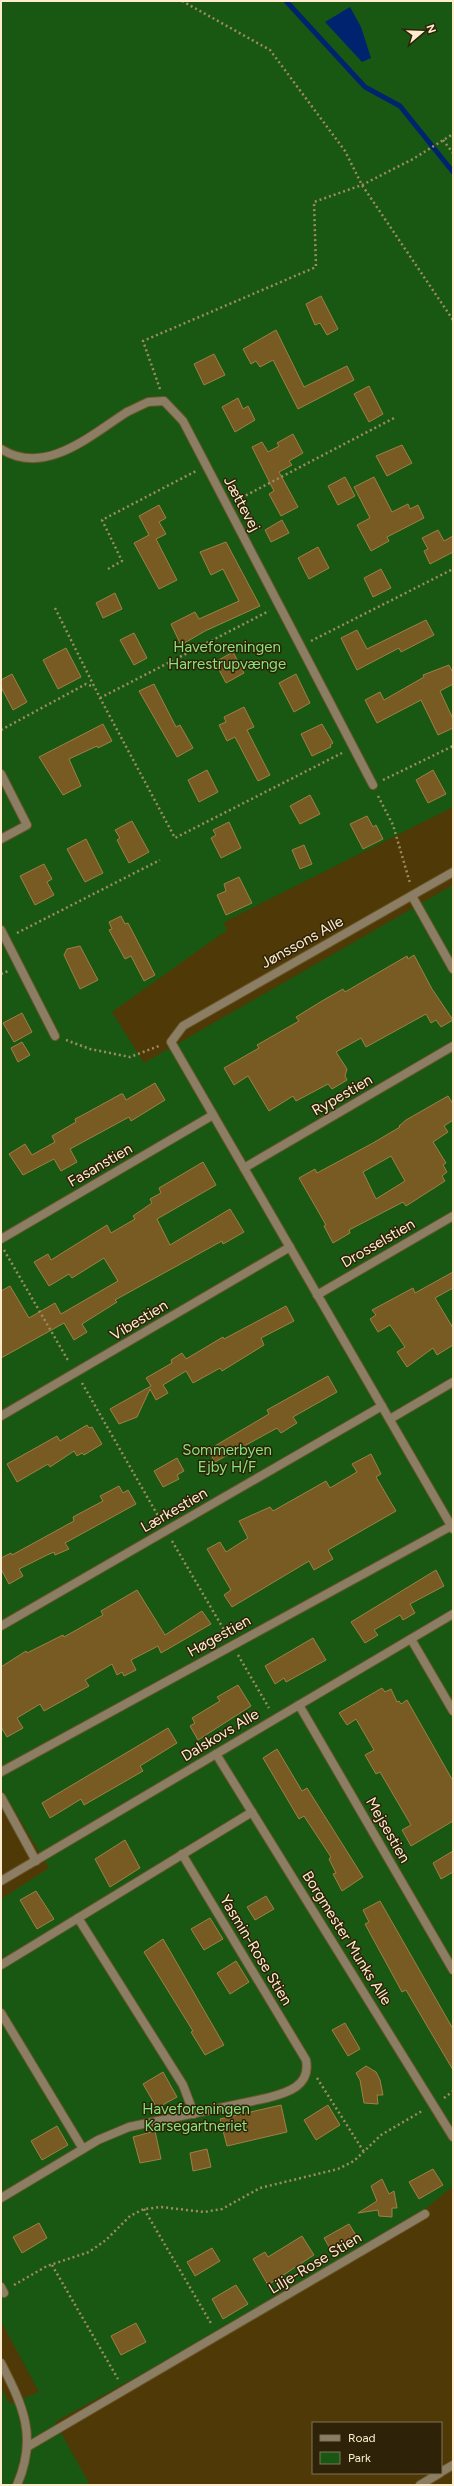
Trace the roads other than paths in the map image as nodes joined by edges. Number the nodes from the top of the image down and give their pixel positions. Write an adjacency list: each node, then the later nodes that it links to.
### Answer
1 (1, 449): 3 (street, Jættevej)
2 (1, 774): 4 (street)
3 (373, 785)
4 (1, 839)
5 (453, 872): 6 (street, Jønssons Alle)
6 (414, 895): 8 (street); 11 (street, Jønssons Alle)
7 (1, 930): 9 (street)
8 (453, 969)
9 (55, 1036)
10 (453, 1046): 12 (street, Rypestien)
11 (214, 1115): 12 (street); 14 (street, Fasanstien)
12 (244, 1168): 15 (street)
13 (453, 1216): 16 (street, Drosselstien)
14 (1, 1239)
15 (290, 1247): 16 (street); 19 (street, Vibestien)
16 (318, 1294): 18 (street)
17 (453, 1382): 20 (street)
18 (382, 1406): 20 (street); 23 (street, Lærkestien)
19 (1, 1416)
20 (390, 1419): 21 (street)
21 (452, 1526): 28 (street, Høgestien)
22 (453, 1614): 24 (street, Dalskovs Alle)
23 (1, 1626)
24 (411, 1639): 25 (street, Dalskovs Alle); 26 (street)
25 (299, 1705): 27 (street, Dalskovs Alle); 36 (street, Mejsestien)
26 (453, 1711)
27 (216, 1754): 30 (street, Borgmester Munks Alle); 32 (street, Dalskovs Alle)
28 (1, 1772)
29 (1, 1797): 32 (street)
30 (252, 1812): 31 (street); 39 (street, Borgmester Munks Alle)
31 (182, 1854): 34 (street); 38 (street, Yasmin-Rose Stien)
32 (36, 1861): 33 (street, Dalskovs Alle)
33 (1, 1881)
34 (78, 1918): 35 (street); 38 (street)
35 (1, 1965)
36 (453, 1970)
37 (1, 2013): 40 (street)
38 (194, 2114): 40 (street)
39 (453, 2137)
40 (83, 2149): 41 (street)
41 (1, 2198)
42 (425, 2214): 44 (street, Lilje-Rose Stien)
43 (1, 2363): 44 (street)
44 (27, 2447): 48 (street)
45 (453, 2465): 46 (street)
46 (442, 2472)
47 (438, 2474): 49 (street)
48 (17, 2485)
49 (420, 2485)

